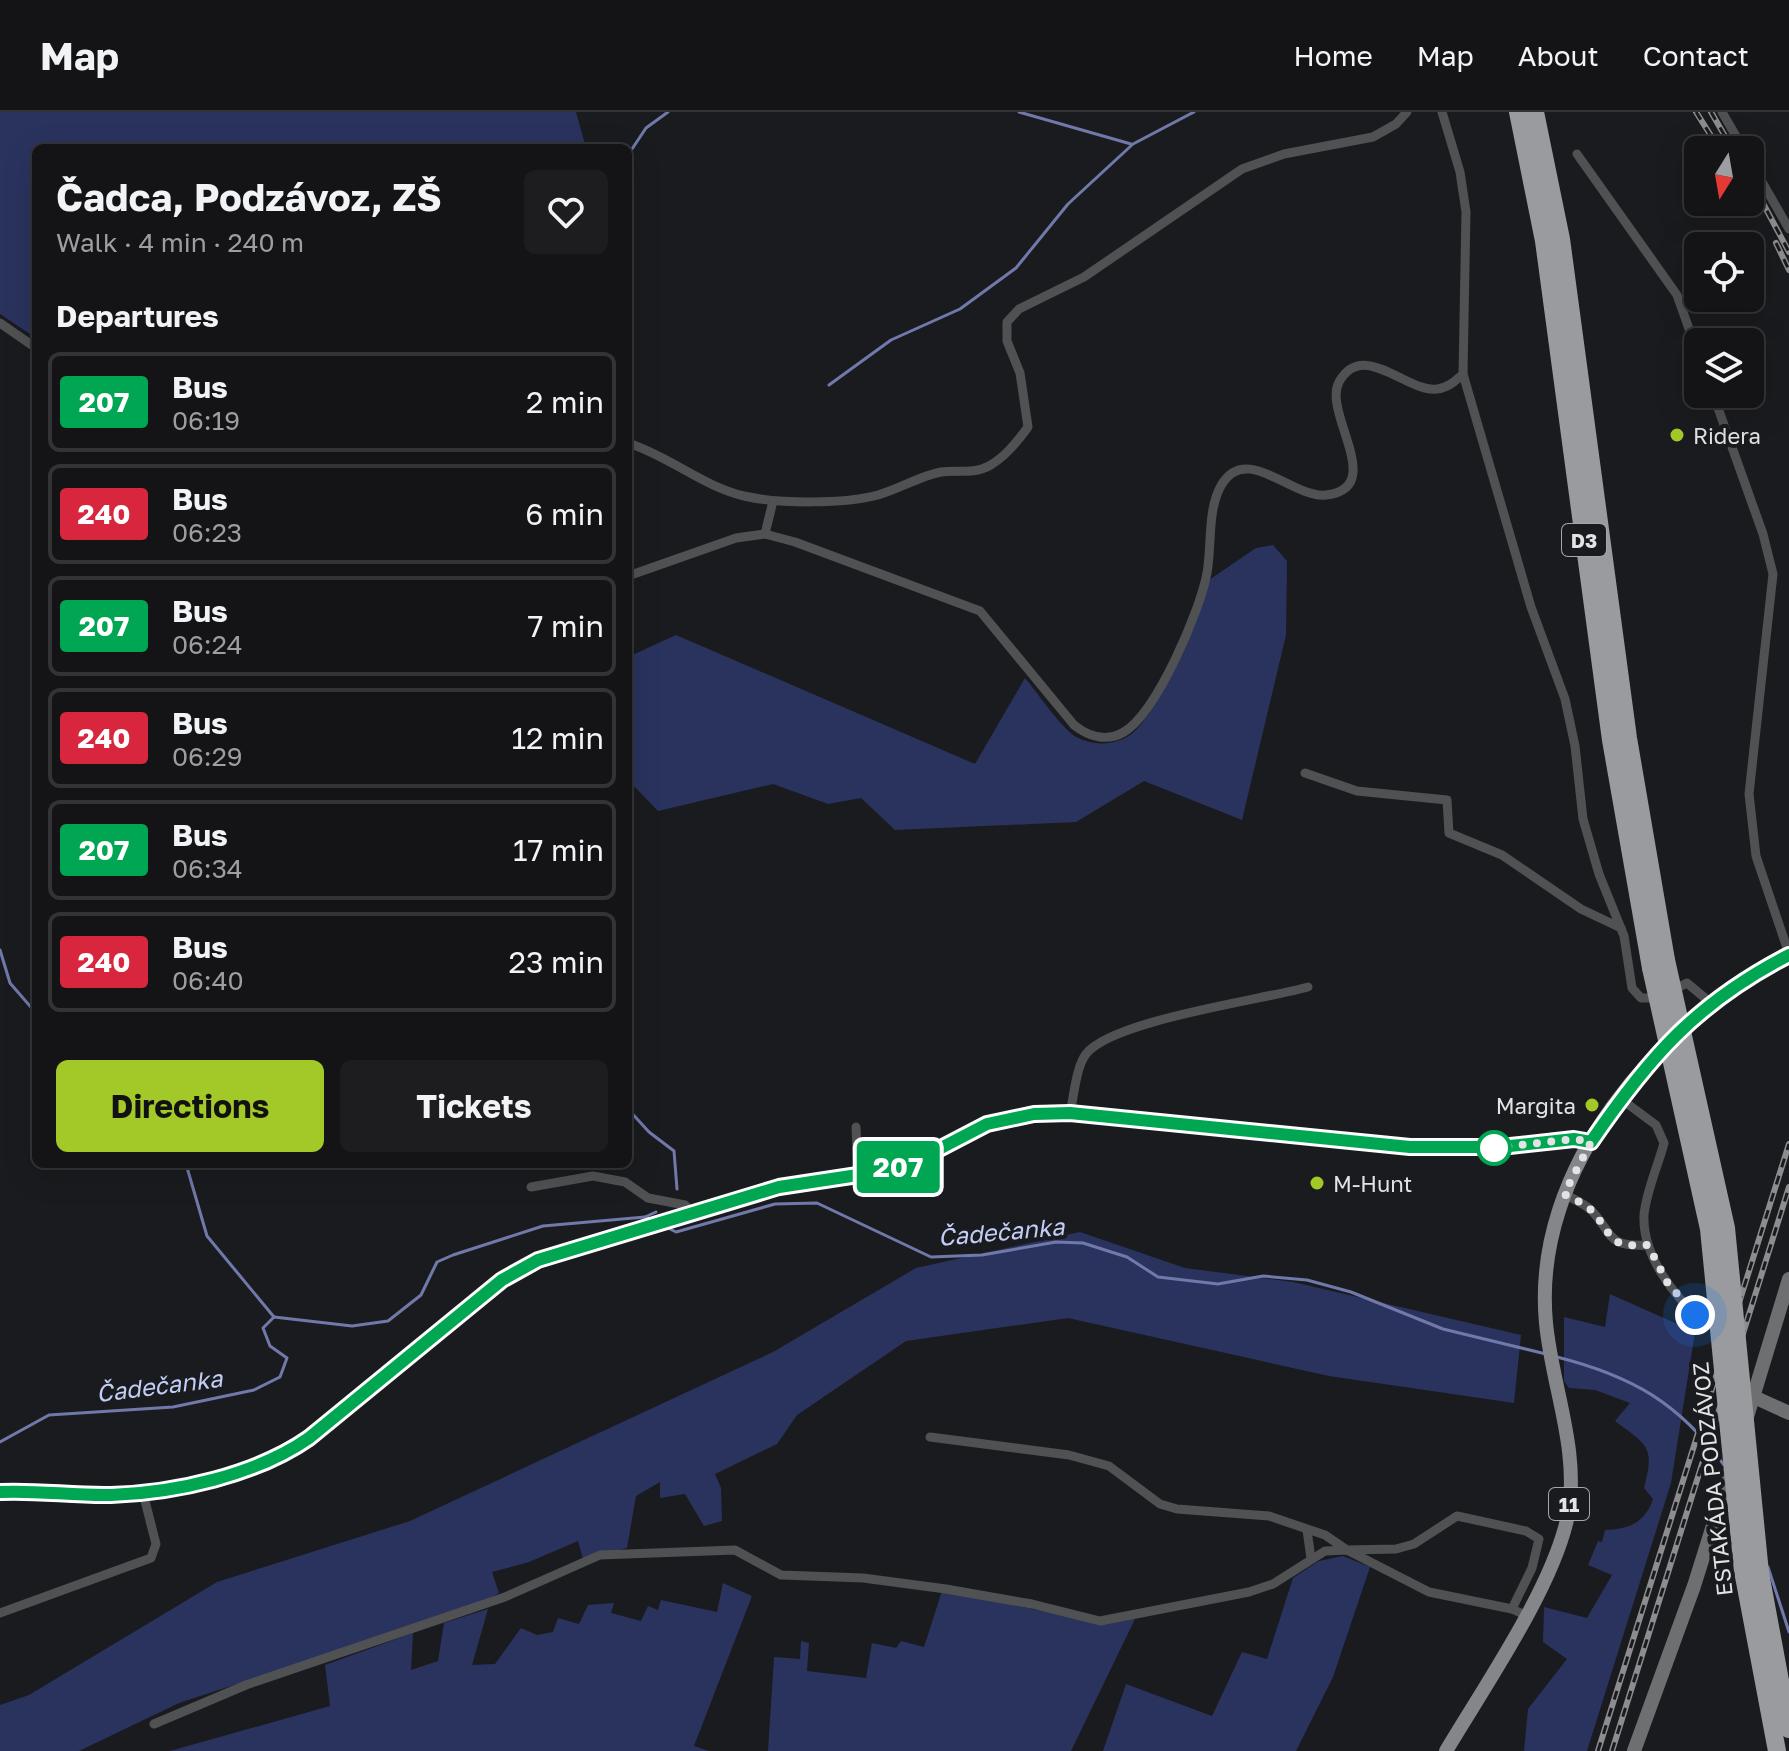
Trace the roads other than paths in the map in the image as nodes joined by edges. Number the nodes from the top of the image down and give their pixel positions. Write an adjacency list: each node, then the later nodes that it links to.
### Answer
1 (1407, 112): 16 (street)
2 (1442, 112): 13 (street)
3 (1518, 112): 22 (highway, D3)
4 (1535, 112): 22 (highway, D3)
5 (1722, 112): 6 (street)
6 (1736, 136)
7 (1577, 154): 11 (street)
8 (1764, 185): 9 (street)
9 (1789, 229)
10 (0, 323): 12 (street)
11 (1689, 328)
12 (32, 345)
13 (1463, 374): 17 (street); 20 (street)
14 (1718, 408): 21 (street)
15 (632, 445): 16 (street)
16 (773, 501): 17 (street)
17 (765, 534): 18 (street)
18 (632, 575)
19 (1305, 773): 20 (street)
20 (1621, 928): 24 (street)
21 (1789, 954): 24 (main road, 11)
22 (1659, 964): 47 (highway, ESTAKÁDA PODZÁVOZ / D3, bridge); 50 (highway, ESTAKÁDA PODZÁVOZ / D3, bridge)
23 (1308, 987): 26 (street)
24 (1711, 1003): 25 (main road, 11)
25 (1621, 1099): 28 (main road, 11); 33 (street)
26 (1070, 1113): 28 (street); 29 (street)
27 (856, 1127): 29 (street)
28 (1591, 1142): 31 (main road, 11)
29 (858, 1176): 32 (street)
30 (531, 1187): 32 (street)
31 (1564, 1194): 33 (street); 44 (main road, 11)
32 (692, 1213): 40 (street)
33 (1648, 1245): 35 (street)
34 (1789, 1279): 36 (street)
35 (1703, 1321)
36 (1754, 1397): 37 (street); 49 (street, bridge)
37 (1789, 1413)
38 (930, 1437): 41 (street)
39 (0, 1492): 40 (street)
40 (143, 1493): 45 (street)
41 (1307, 1530): 42 (street); 43 (street)
42 (1347, 1550): 43 (street); 44 (street); 44 (street)
43 (1311, 1559): 46 (street)
44 (1518, 1612): 48 (main road, 11)
45 (0, 1613)
46 (154, 1724)
47 (1789, 1729)
48 (1446, 1751)
49 (1634, 1751)
50 (1777, 1751)

